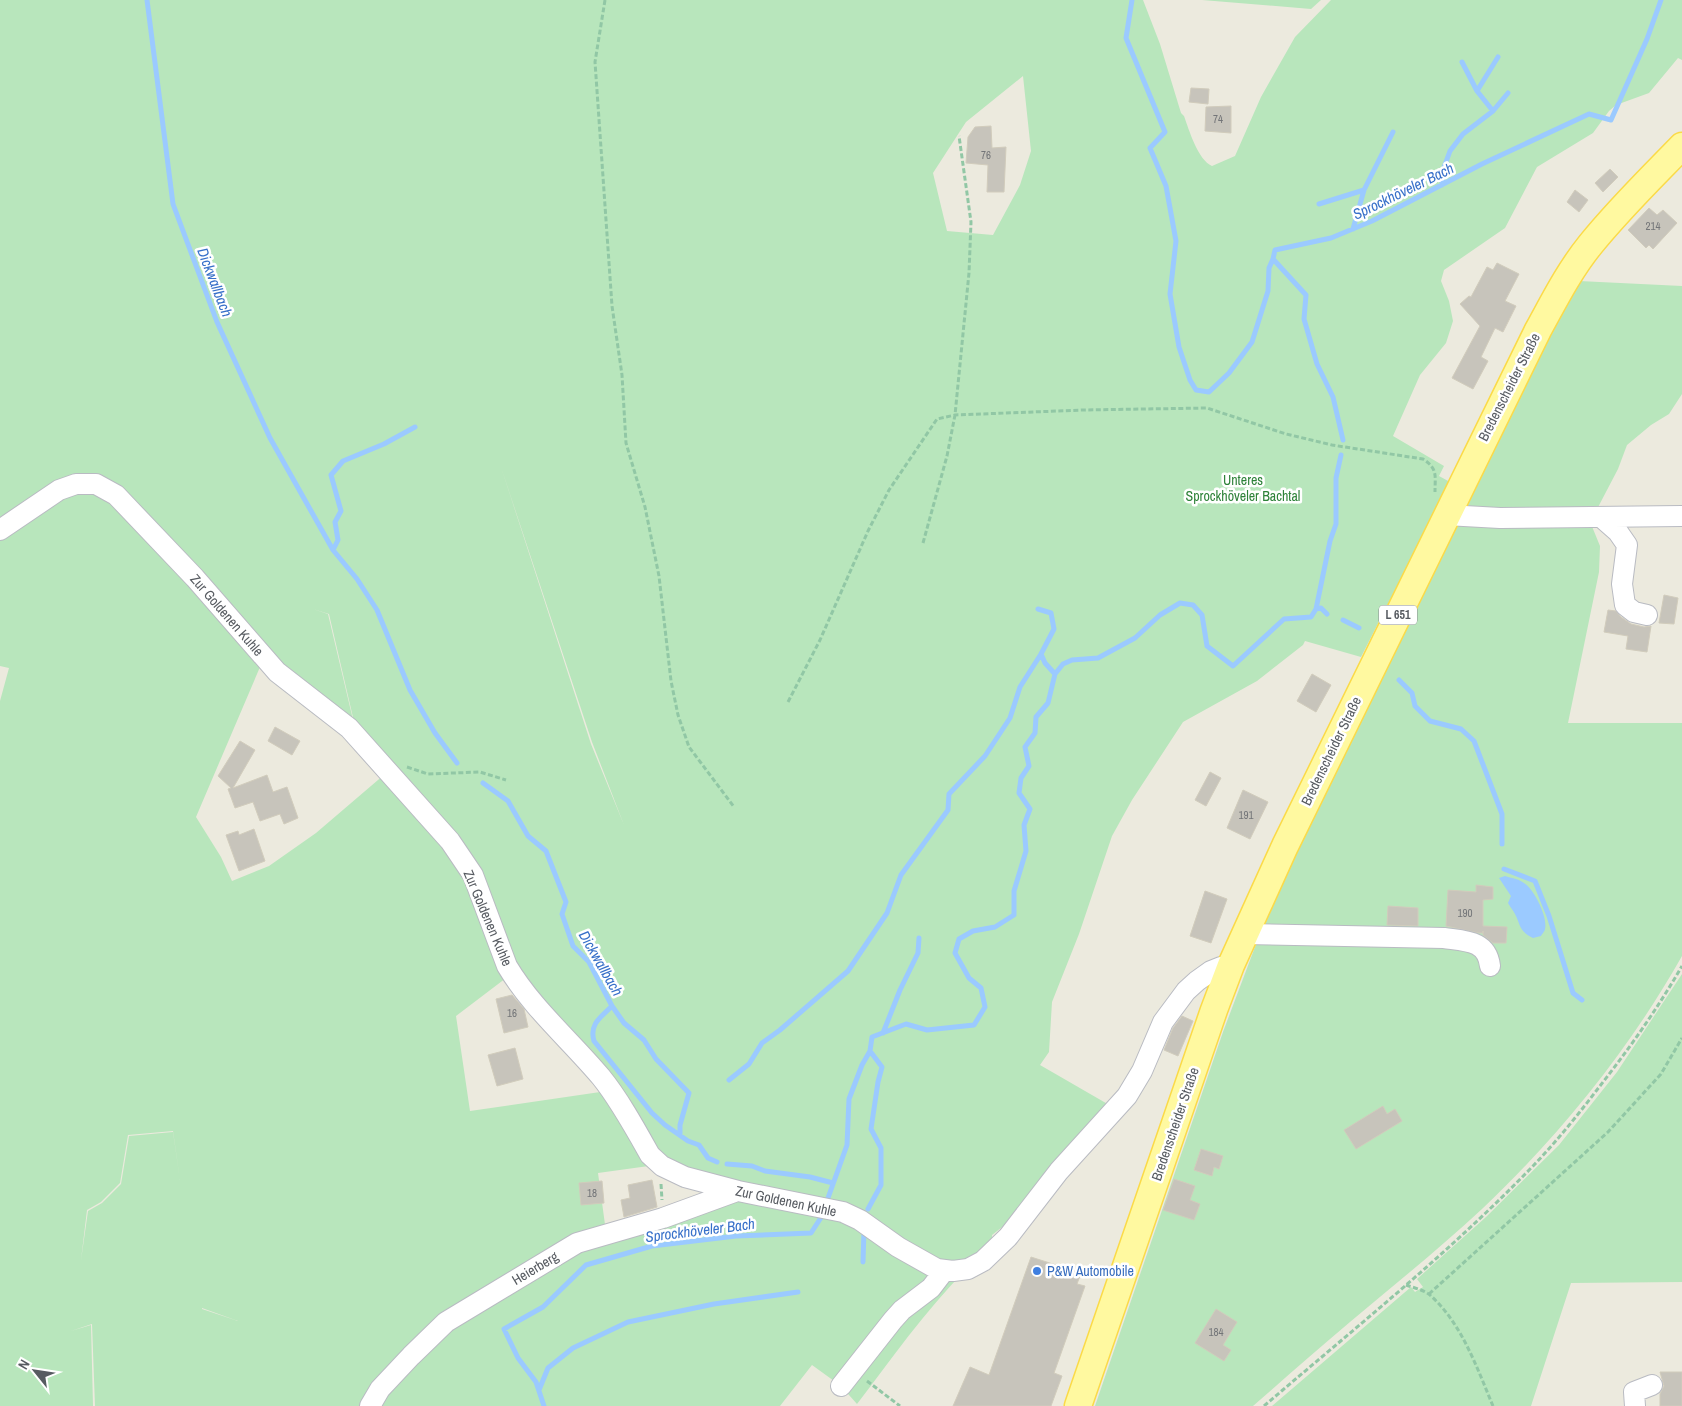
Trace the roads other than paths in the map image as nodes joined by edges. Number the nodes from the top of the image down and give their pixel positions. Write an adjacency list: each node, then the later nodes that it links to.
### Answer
1 (1682, 146): 2 (main road, Bredenscheider Straße / L 651)
2 (1446, 515): 4 (street); 7 (main road, Bredenscheider Straße / L 651)
3 (1682, 516): 4 (street)
4 (1601, 518): 6 (street)
5 (0, 530): 10 (street, Zur Goldenen Kuhle)
6 (1647, 615)
7 (1245, 934): 8 (main road, Bredenscheider Straße / L 651); 9 (street)
8 (1231, 965): 11 (street); 15 (main road, Bredenscheider Straße / L 651)
9 (1490, 966)
10 (738, 1191): 11 (street, Zur Goldenen Kuhle); 14 (street, Heierberg)
11 (944, 1271): 12 (street)
12 (847, 1378)
13 (1652, 1385): 16 (street)
14 (370, 1406)
15 (1078, 1406)
16 (1635, 1406)

